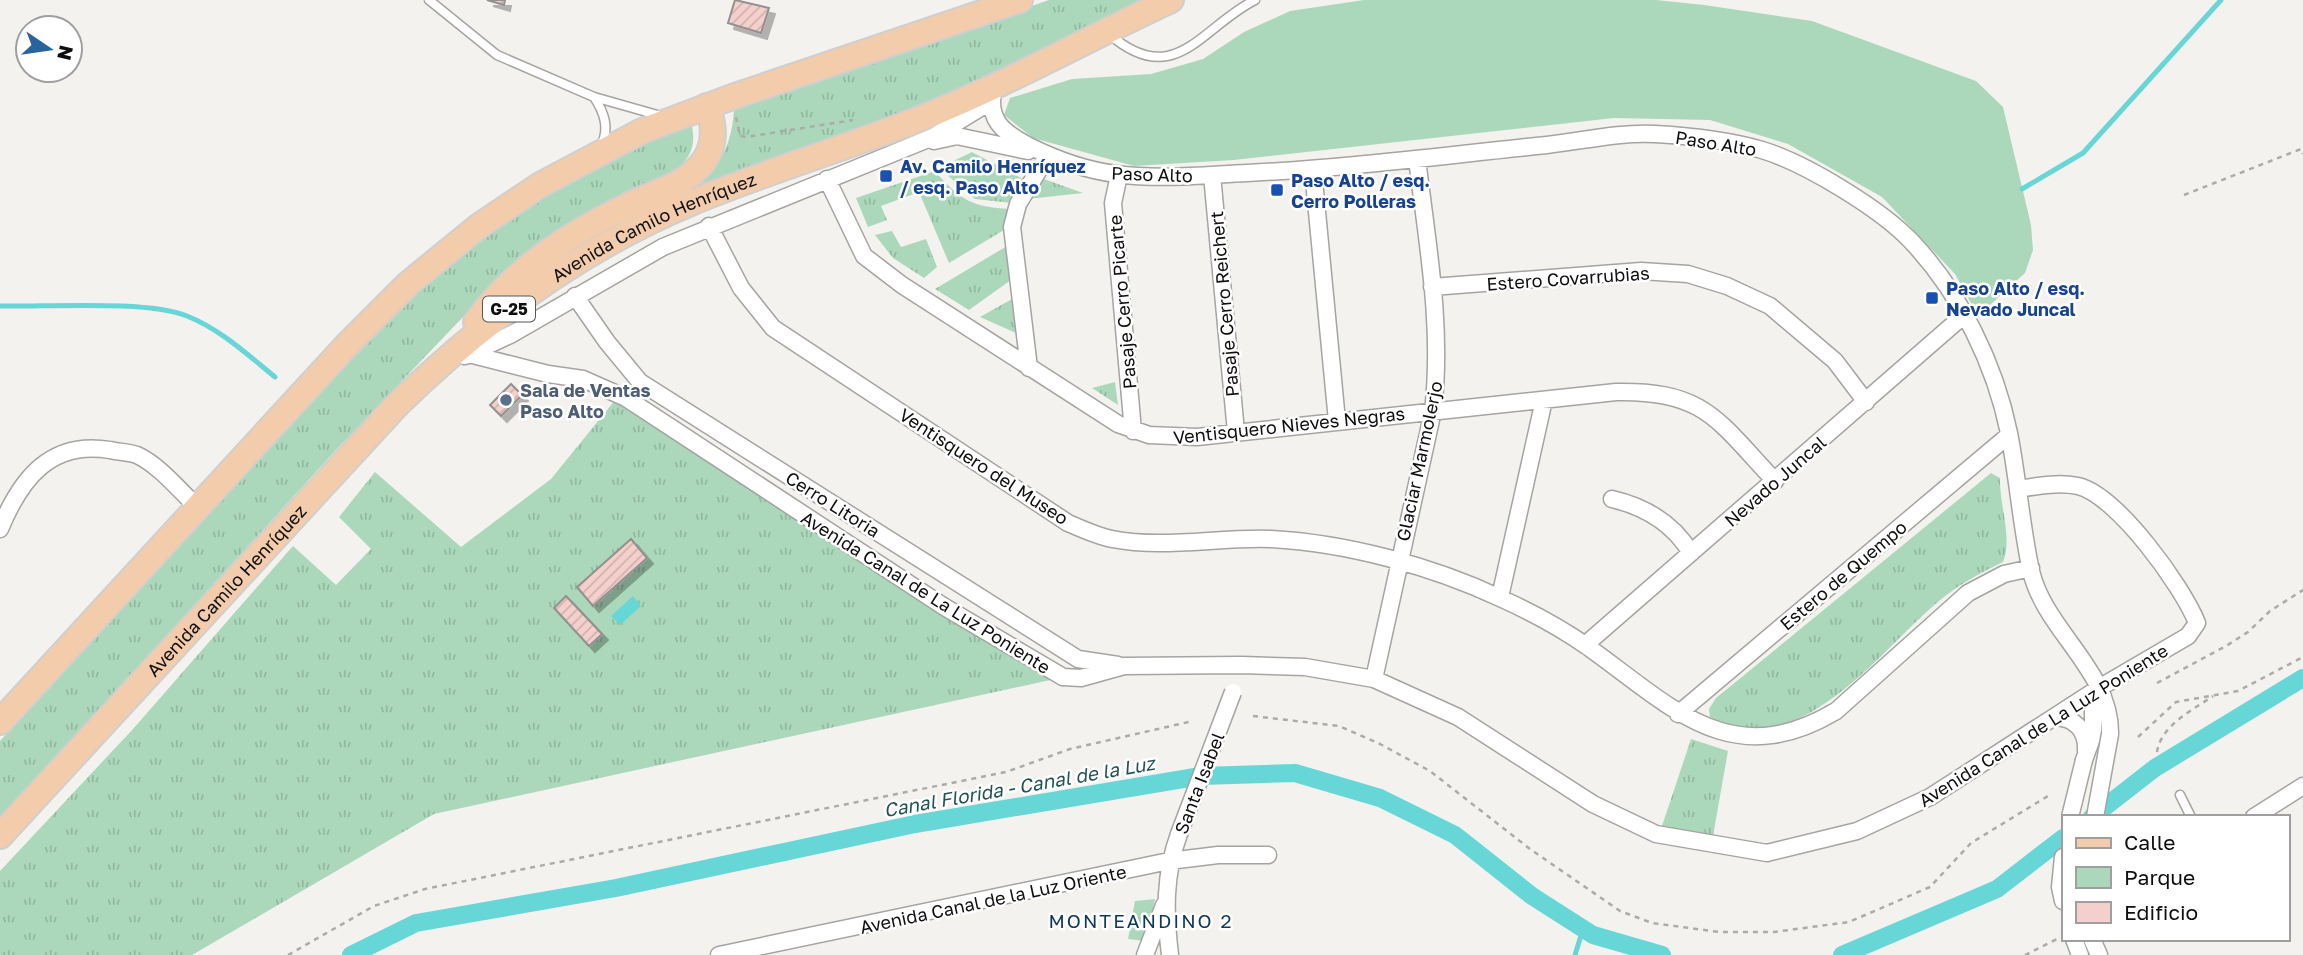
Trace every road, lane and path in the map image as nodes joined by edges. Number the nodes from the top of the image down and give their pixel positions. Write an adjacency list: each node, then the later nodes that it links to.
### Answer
1 (429, 0): 7 (lane)
2 (1020, 0): 8 (main road)
3 (1171, 0): 5 (main road, Avenida Camilo Henríquez / G-25)
4 (1255, 0): 5 (lane)
5 (1107, 32): 6 (main road, Avenida Camilo Henríquez / G-25)
6 (992, 94): 10 (street); 13 (street, Paso Alto); 24 (main road, Avenida Camilo Henríquez / G-25)
7 (594, 97): 9 (lane); 11 (lane)
8 (707, 106): 9 (main road); 24 (main road)
9 (672, 119): 11 (main road)
10 (911, 146): 13 (street, Paso Alto); 18 (street)
11 (597, 152): 36 (main road)
12 (2303, 154): 19 (path)
13 (1048, 155): 16 (street, Paso Alto); 25 (street)
14 (1417, 159): 15 (street, Paso Alto); 21 (street, Glaciar Marmolerjo); 23 (street, Paso Alto)
15 (1313, 170): 17 (street, Paso Alto); 29 (street)
16 (1119, 175): 17 (street, Paso Alto); 30 (street, Pasaje Cerro Picarte)
17 (1212, 175): 31 (street, Pasaje Cerro Reichert)
18 (827, 179): 20 (street); 25 (street, Ventisquero Nieves Negras)
19 (2184, 195)
20 (709, 226): 22 (street); 39 (street, Ventisquero del Museo)
21 (1432, 287): 27 (street, Estero Covarrubias); 28 (street, Glaciar Marmolerjo)
22 (575, 296): 24 (street); 46 (street, Cerro Litoria)
23 (1963, 316): 27 (street, Nevado Juncal); 32 (street, Paso Alto)
24 (464, 351): 46 (street, Avenida Canal de La Luz Poniente); 64 (main road, Avenida Camilo Henríquez / G-25)
25 (1029, 368): 30 (street, Ventisquero Nieves Negras)
26 (1544, 400): 28 (street, Ventisquero Nieves Negras); 33 (street, Ventisquero Nieves Negras); 42 (street)
27 (1866, 402): 33 (street, Nevado Juncal)
28 (1433, 411): 29 (street, Ventisquero Nieves Negras); 39 (street, Glaciar Marmolerjo)
29 (1337, 421): 31 (street, Ventisquero Nieves Negras)
30 (1133, 430): 31 (street, Ventisquero Nieves Negras)
31 (1236, 432)
32 (2009, 435): 34 (street, Paso Alto); 51 (street, Estero de Quempo)
33 (1775, 481): 38 (street, Nevado Juncal)
34 (2018, 489): 40 (street, Paso Alto); 49 (street, Avenida Canal de La Luz Poniente)
35 (1612, 499): 38 (street)
36 (198, 508): 37 (street); 54 (main road)
37 (0, 529)
38 (1691, 553): 43 (street, Nevado Juncal)
39 (1398, 561): 42 (street, Ventisquero del Museo); 47 (street, Glaciar Marmolerjo)
40 (2031, 568): 49 (street, Paso Alto); 51 (street, Ventisquero del Museo)
41 (2303, 590): 48 (path)
42 (1500, 597): 43 (street, Ventisquero del Museo)
43 (1585, 645): 51 (street, Ventisquero del Museo)
44 (2303, 657): 50 (path)
45 (1242, 664): 46 (street, Avenida Canal de La Luz Poniente); 47 (street, Avenida Canal de La Luz Poniente); 66 (street, Santa Isabel, bridge)
46 (1124, 666)
47 (1374, 679): 52 (street, Avenida Canal de La Luz Poniente)
48 (2157, 683)
49 (2099, 688): 52 (street, Avenida Canal de La Luz Poniente); 57 (street); 61 (street, Paso Alto, bridge)
50 (2216, 694): 55 (path); 56 (path)
51 (1678, 714)
52 (2055, 718): 57 (street)
53 (1193, 721): 69 (path)
54 (0, 722)
55 (2138, 737)
56 (2157, 752)
57 (2085, 758): 60 (street, bridge)
58 (2303, 786): 63 (street)
59 (2180, 795): 62 (lane)
60 (2071, 815)
61 (2095, 815)
62 (2190, 815)
63 (2257, 815)
64 (0, 836)
65 (1268, 855): 66 (street, Avenida Canal de la Luz Oriente)
66 (1169, 861): 67 (street, Santa Isabel); 70 (street, Avenida Canal de la Luz Oriente)
67 (1165, 903): 71 (street); 72 (street)
68 (2062, 936): 73 (path)
69 (288, 955)
70 (719, 955)
71 (1145, 955)
72 (1170, 955)
73 (2025, 955)

